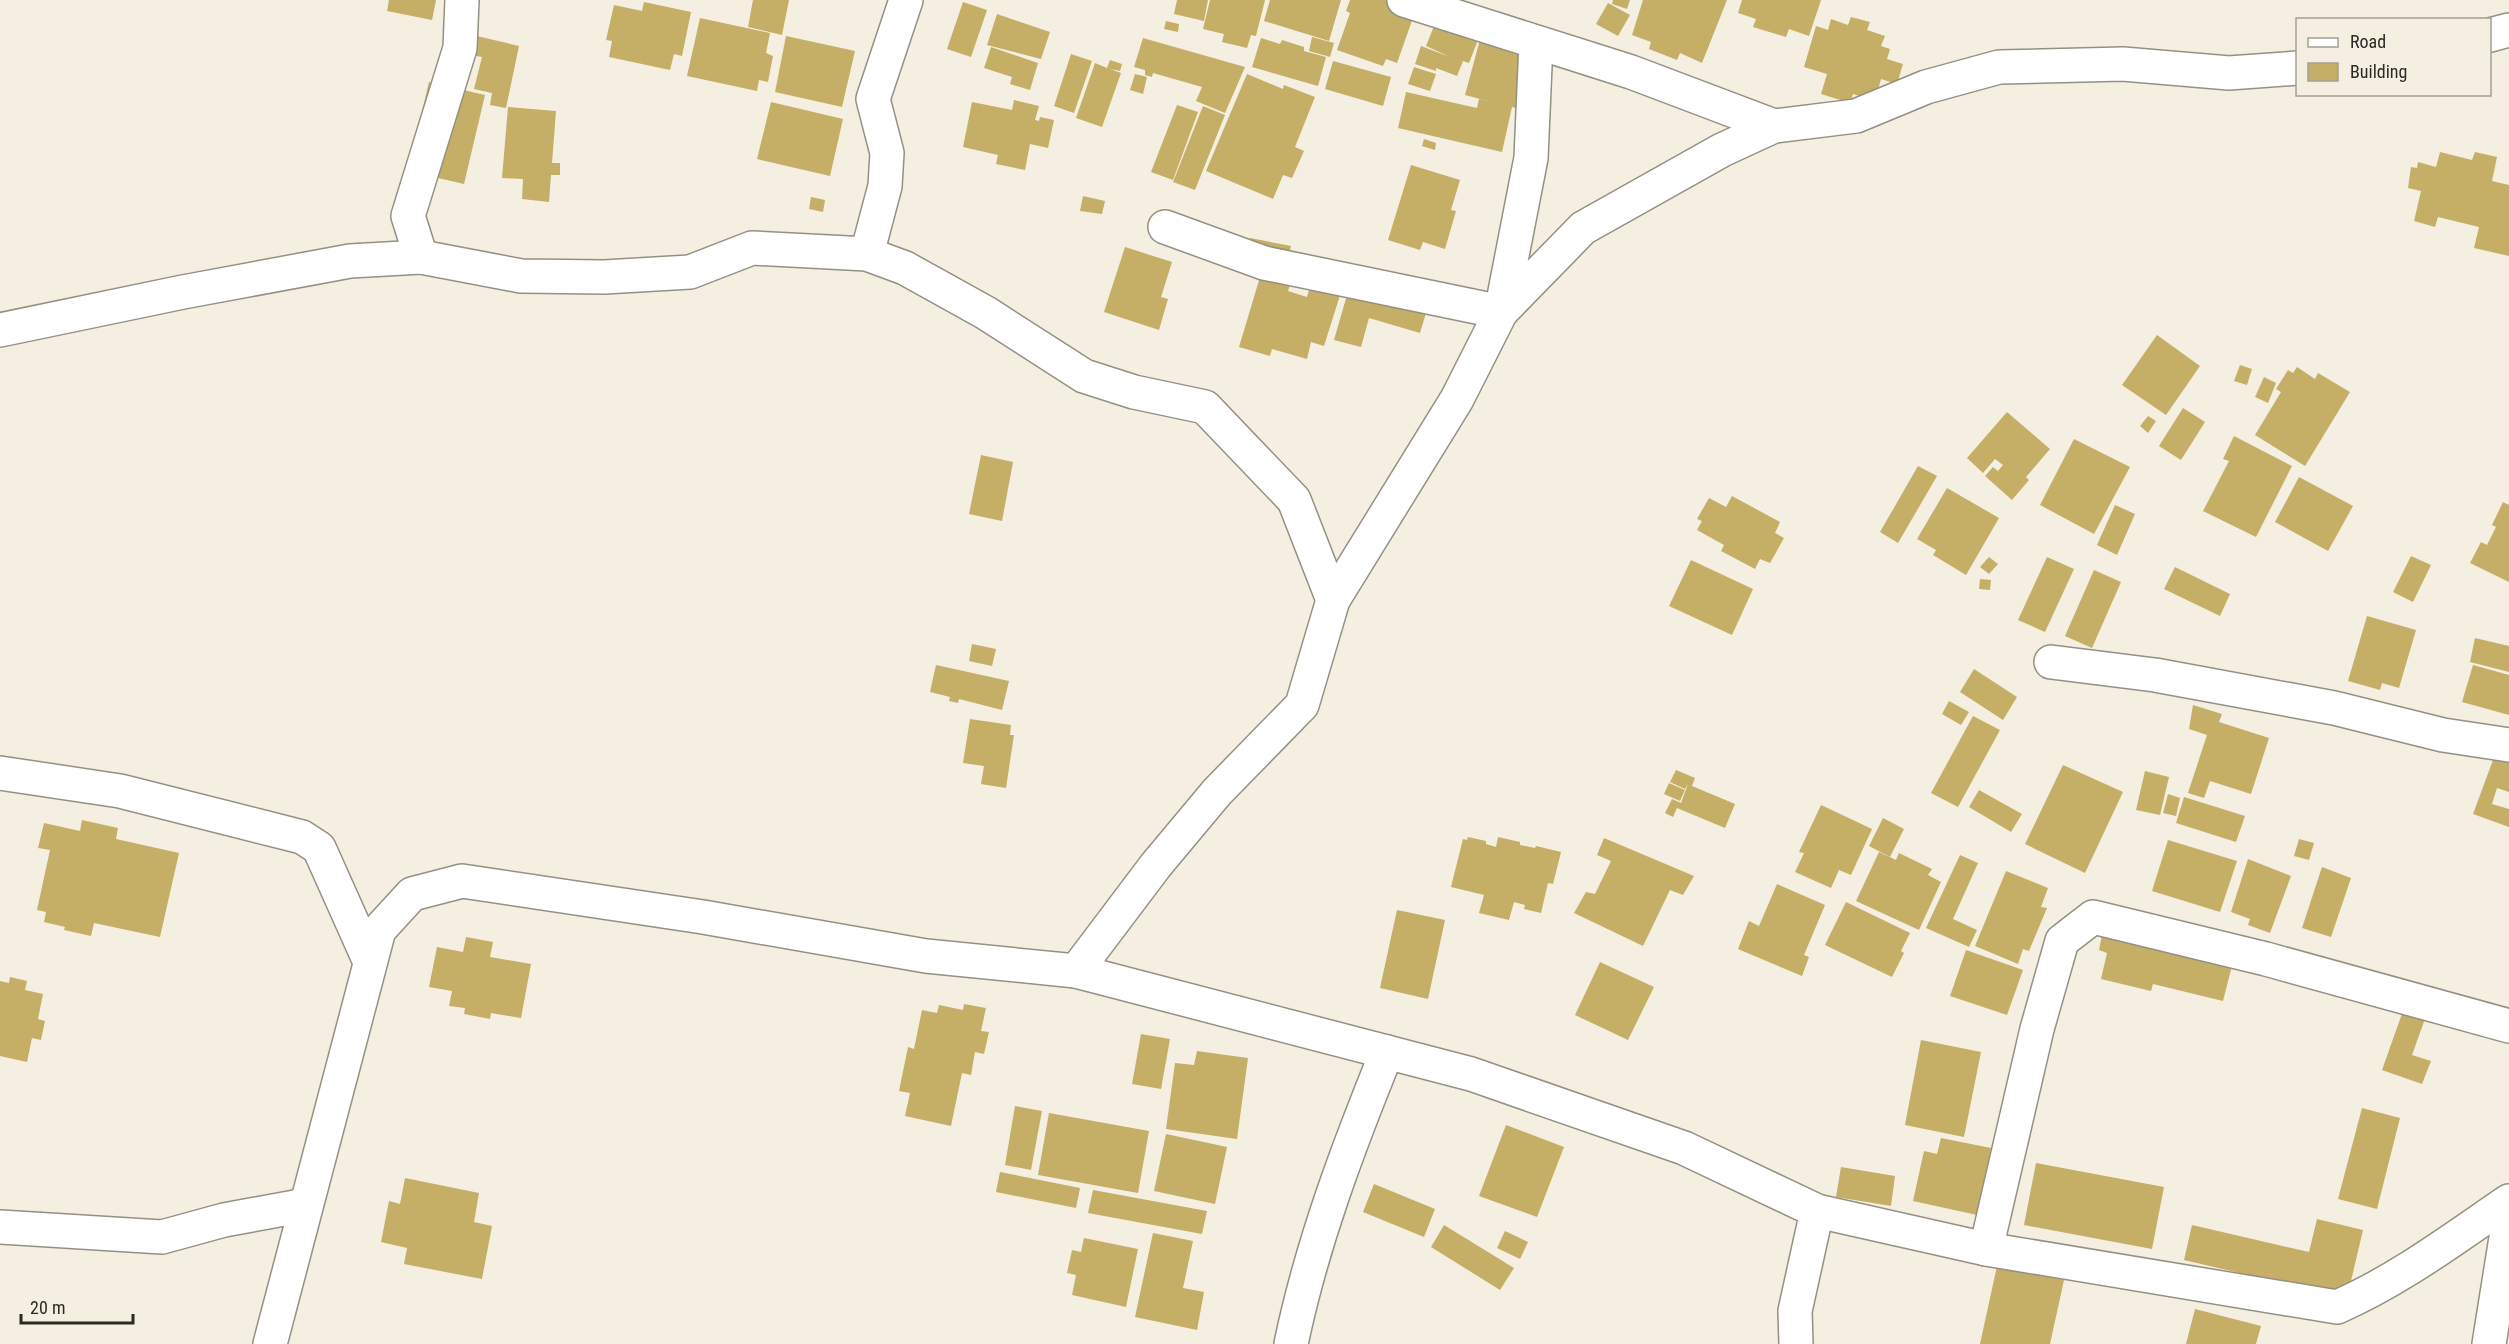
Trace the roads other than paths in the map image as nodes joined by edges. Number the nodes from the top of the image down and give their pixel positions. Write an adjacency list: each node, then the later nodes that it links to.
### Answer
1 (462, 0): 11 (street)
2 (906, 0): 10 (street)
3 (1404, 0): 6 (street)
4 (2509, 30): 5 (street)
5 (2491, 35)
6 (1536, 43): 8 (street); 12 (street)
7 (2296, 68): 8 (street)
8 (1774, 126): 12 (street)
9 (1165, 227): 12 (street)
10 (867, 254): 11 (street); 14 (street)
11 (421, 257): 13 (street)
12 (1501, 312): 14 (street)
13 (0, 330)
14 (1333, 600): 19 (street)
15 (2051, 662): 16 (street)
16 (2509, 745)
17 (0, 773): 18 (street)
18 (370, 962): 19 (street); 23 (street)
19 (1076, 971): 21 (street)
20 (2509, 1026): 27 (street)
21 (1387, 1052): 24 (street); 29 (street)
22 (2509, 1201): 27 (street)
23 (306, 1204): 26 (street); 28 (street)
24 (1817, 1212): 27 (street); 30 (street)
25 (2509, 1219): 31 (street)
26 (0, 1227)
27 (1986, 1249)
28 (270, 1344)
29 (1291, 1344)
30 (1796, 1344)
31 (2489, 1344)

